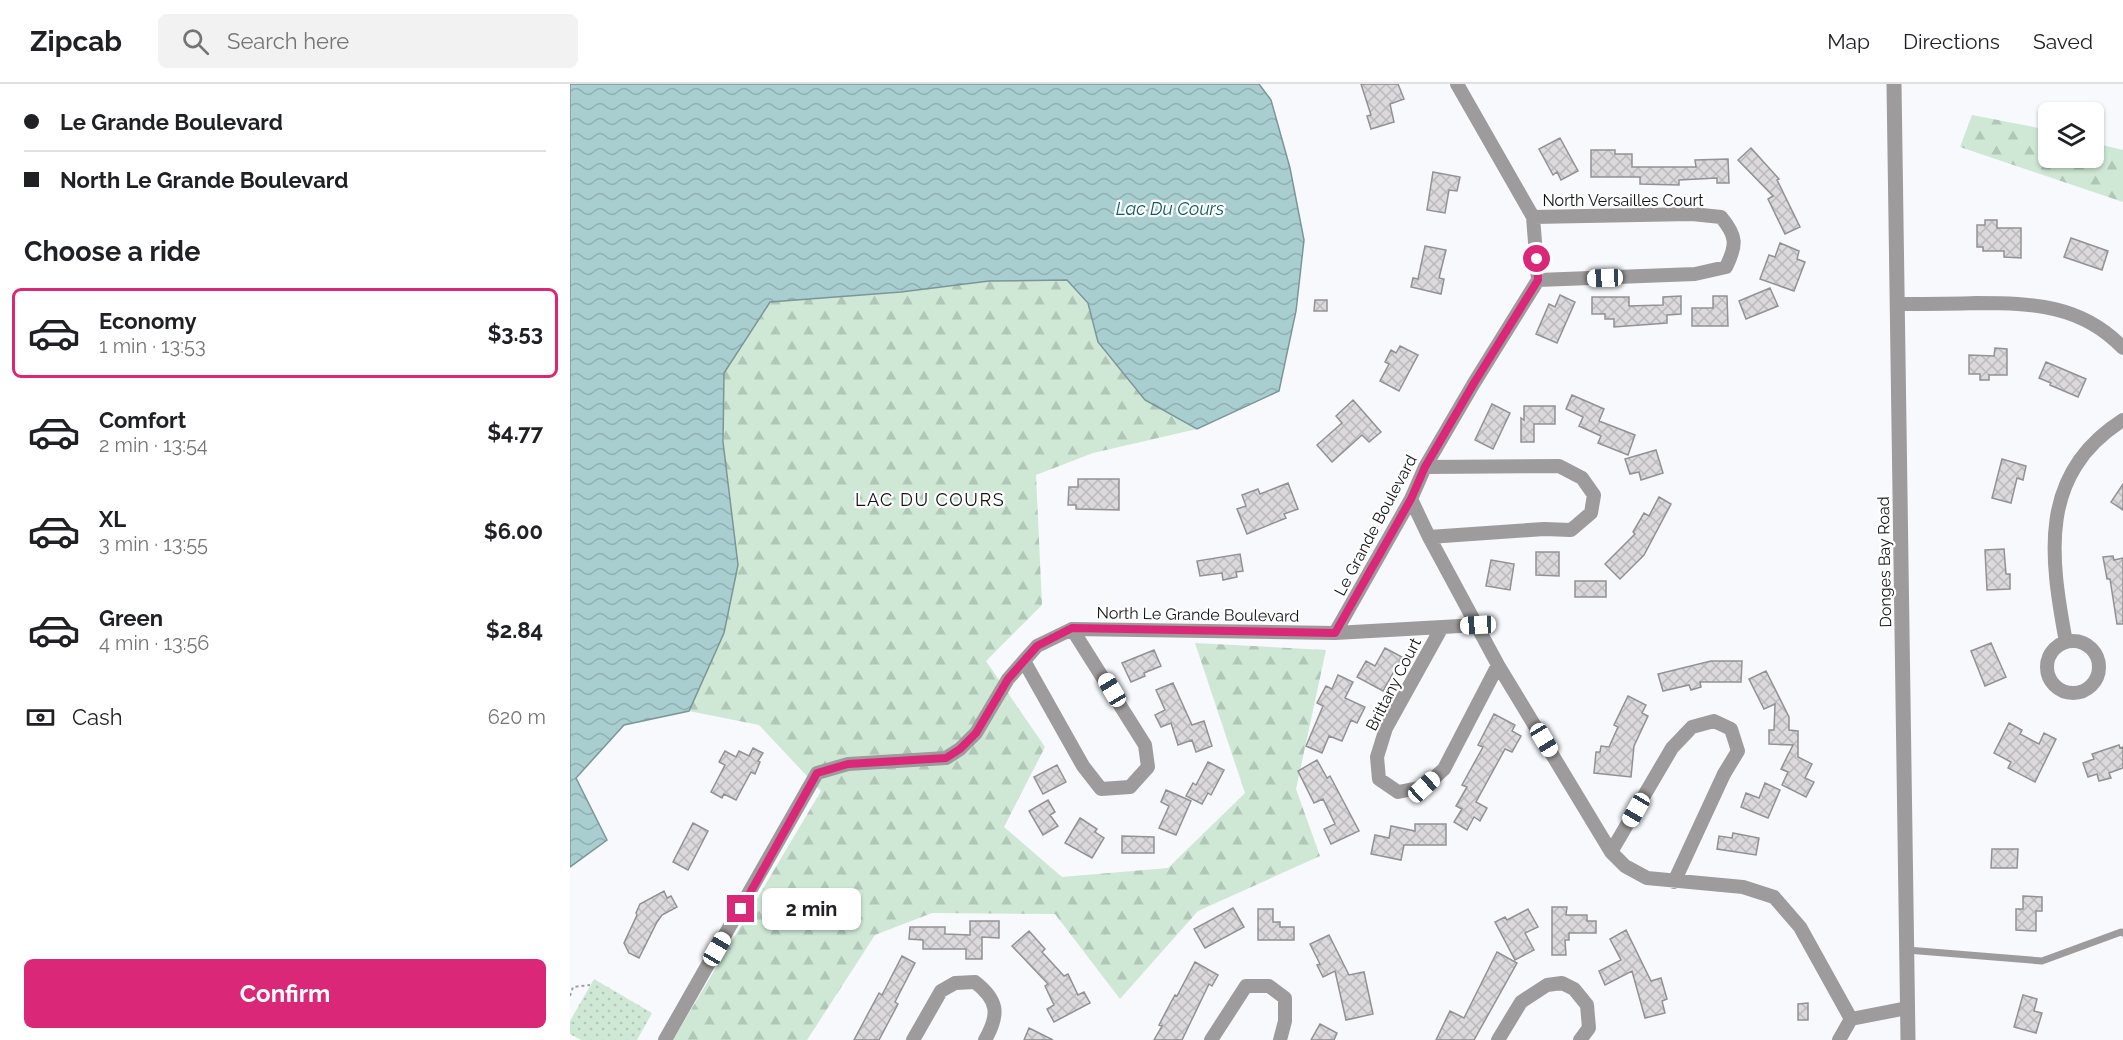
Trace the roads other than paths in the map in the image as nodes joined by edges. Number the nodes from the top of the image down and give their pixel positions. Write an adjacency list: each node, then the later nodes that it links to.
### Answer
1 (1457, 84): 3 (street)
2 (1894, 84): 5 (street, Donges Bay Road)
3 (1533, 217): 4 (street); 4 (street, North Versailles Court)
4 (1538, 280): 8 (street, Le Grande Boulevard)
5 (1898, 304): 6 (street); 21 (street, Donges Bay Road)
6 (2123, 348)
7 (2123, 420): 15 (street)
8 (1425, 467): 9 (street, Le Grande Boulevard); 10 (street)
9 (1411, 499): 10 (street); 14 (street, Le Grande Boulevard)
10 (1429, 537): 11 (street)
11 (1478, 625): 12 (street, North Le Grande Boulevard); 17 (street)
12 (1442, 627): 14 (street, North Le Grande Boulevard); 17 (street, Brittany Court)
13 (1072, 628): 14 (street, North Le Grande Boulevard); 16 (street, North Le Grande Boulevard); 16 (street)
14 (1335, 633)
15 (2066, 642)
16 (1024, 661): 24 (street, North Le Grande Boulevard)
17 (1498, 665): 18 (street)
18 (1611, 852): 19 (street); 19 (street)
19 (1674, 882): 23 (street)
20 (2123, 933): 21 (lane)
21 (1907, 950): 22 (street, Donges Bay Road)
22 (1907, 1008): 23 (street); 32 (street, Donges Bay Road)
23 (1851, 1019): 31 (street)
24 (665, 1040)
25 (913, 1040): 26 (street)
26 (986, 1040)
27 (1211, 1040): 28 (street)
28 (1280, 1040)
29 (1498, 1040): 30 (street)
30 (1580, 1040)
31 (1839, 1040)
32 (1908, 1040)

